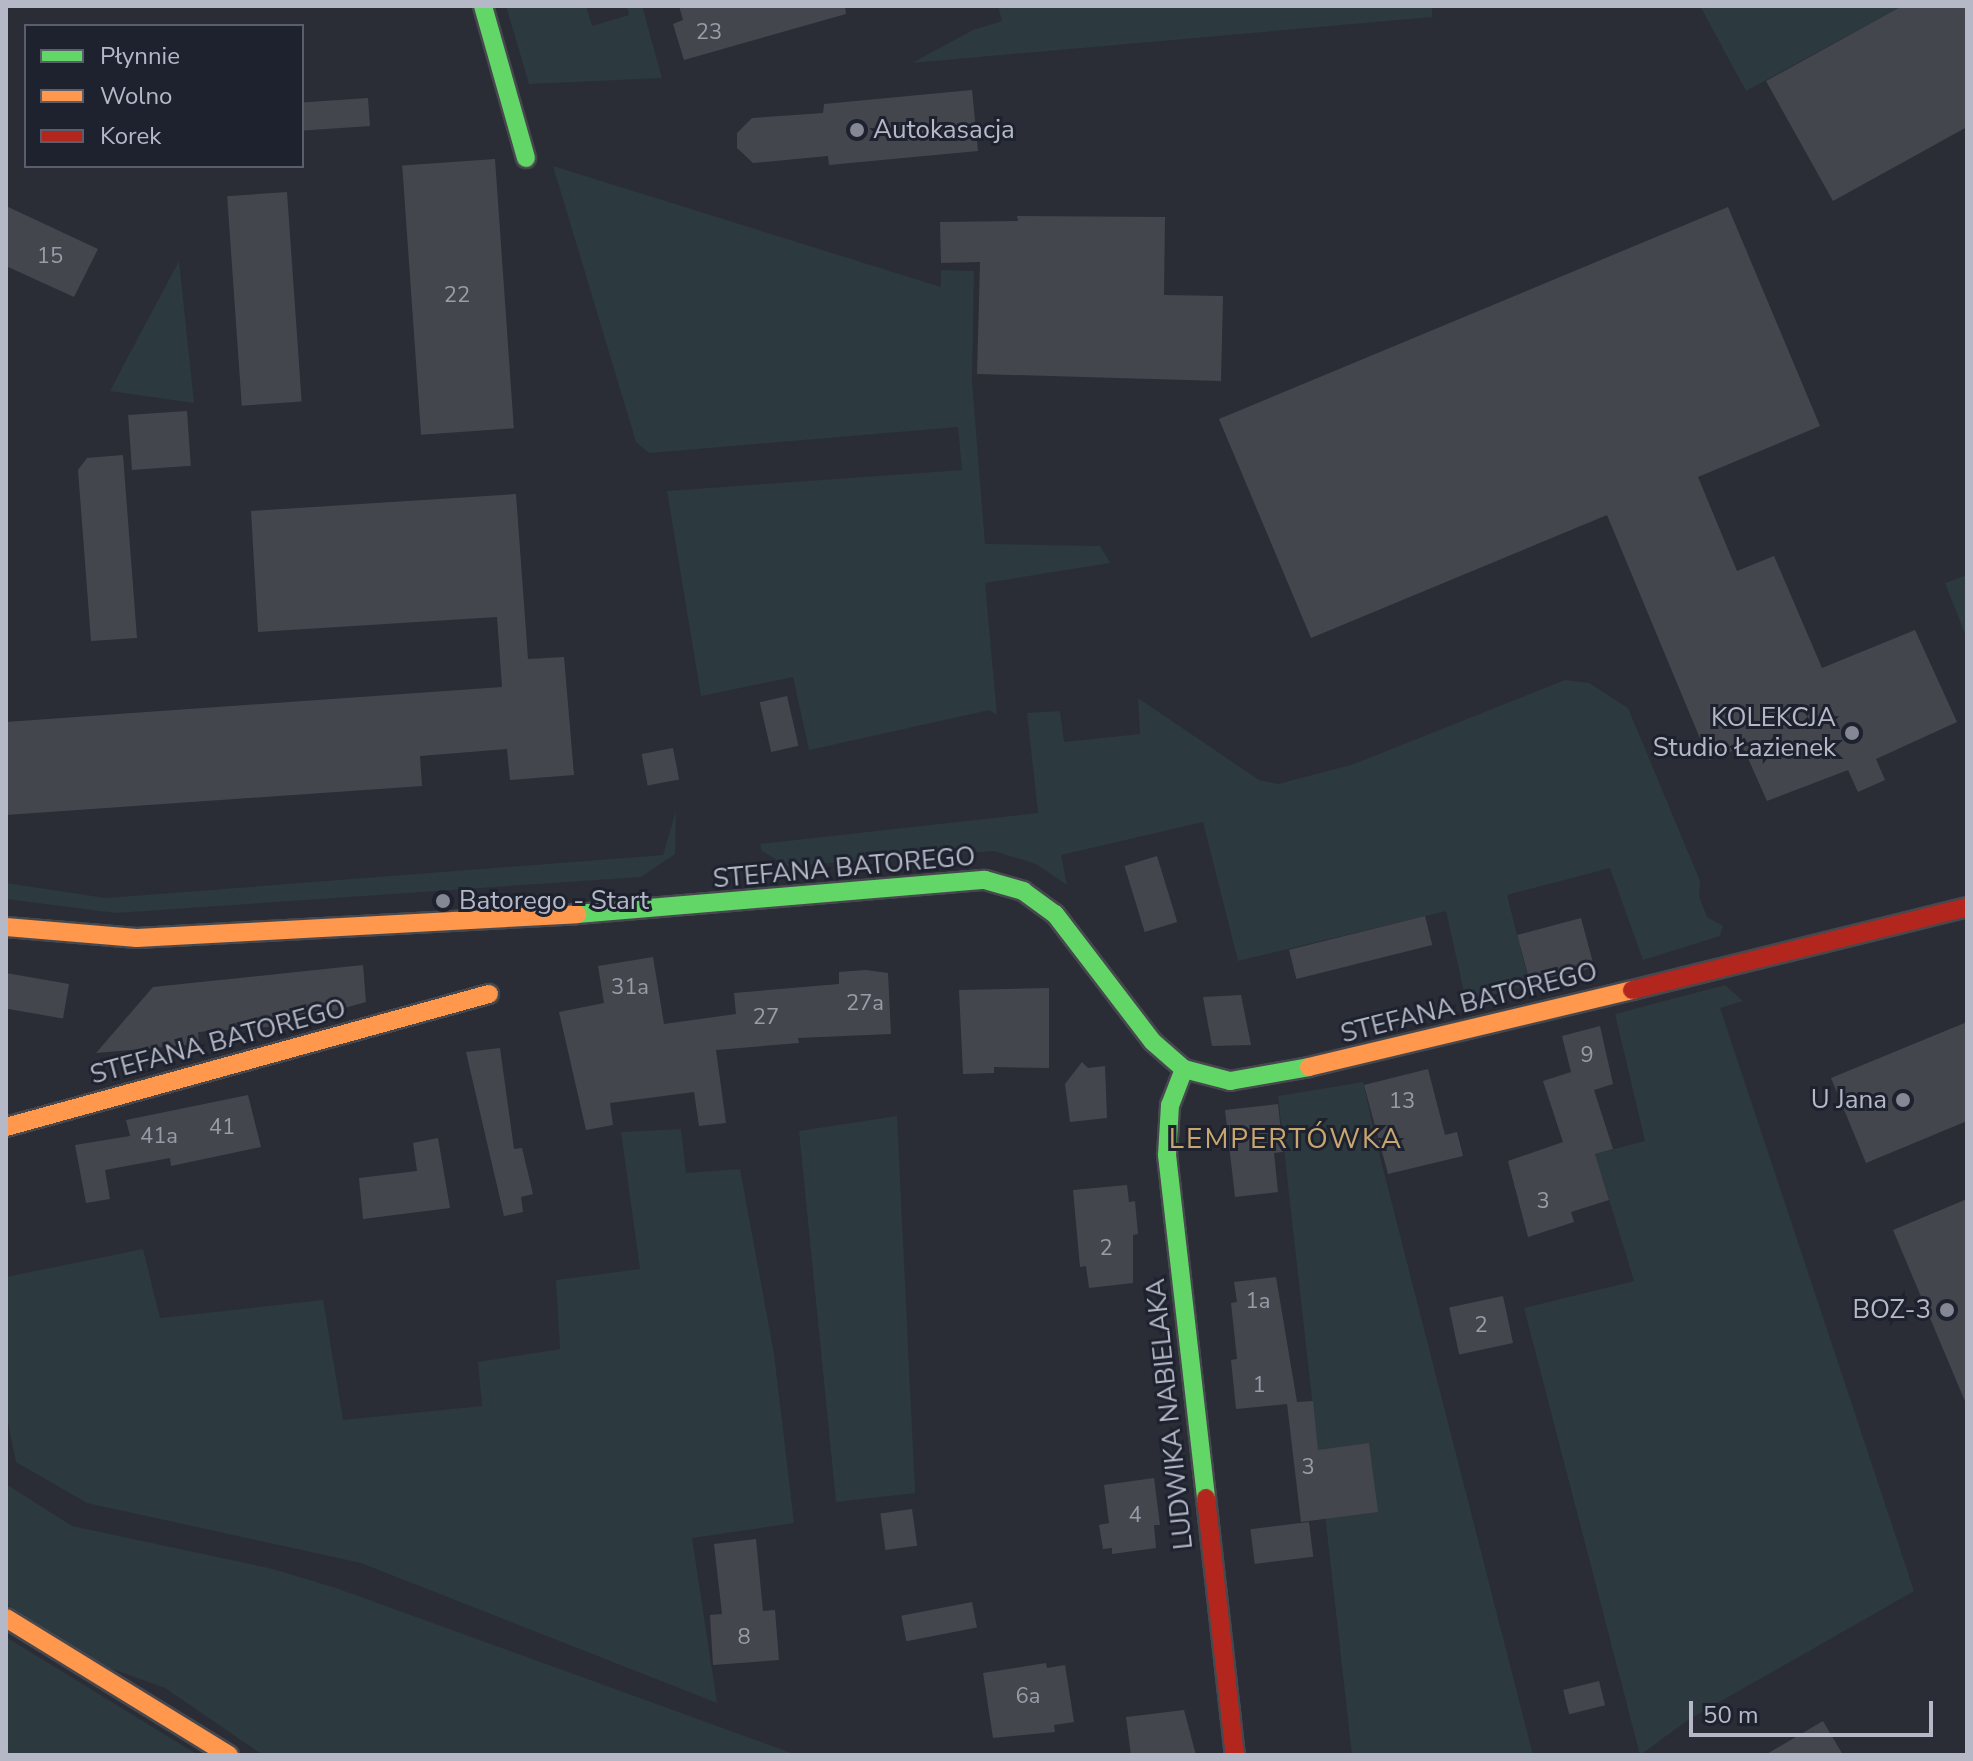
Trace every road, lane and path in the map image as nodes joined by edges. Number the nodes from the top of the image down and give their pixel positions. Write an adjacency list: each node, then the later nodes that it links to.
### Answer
1 (483, 6): 2 (street)
2 (526, 158)
3 (1967, 907): 6 (street, STEFANA BATOREGO)
4 (6, 927): 6 (street, STEFANA BATOREGO)
5 (489, 994): 7 (street, STEFANA BATOREGO)
6 (1184, 1069): 10 (street, LUDWIKA NABIELAKA)
7 (6, 1127)
8 (6, 1618): 9 (street)
9 (229, 1755)
10 (1235, 1755)

